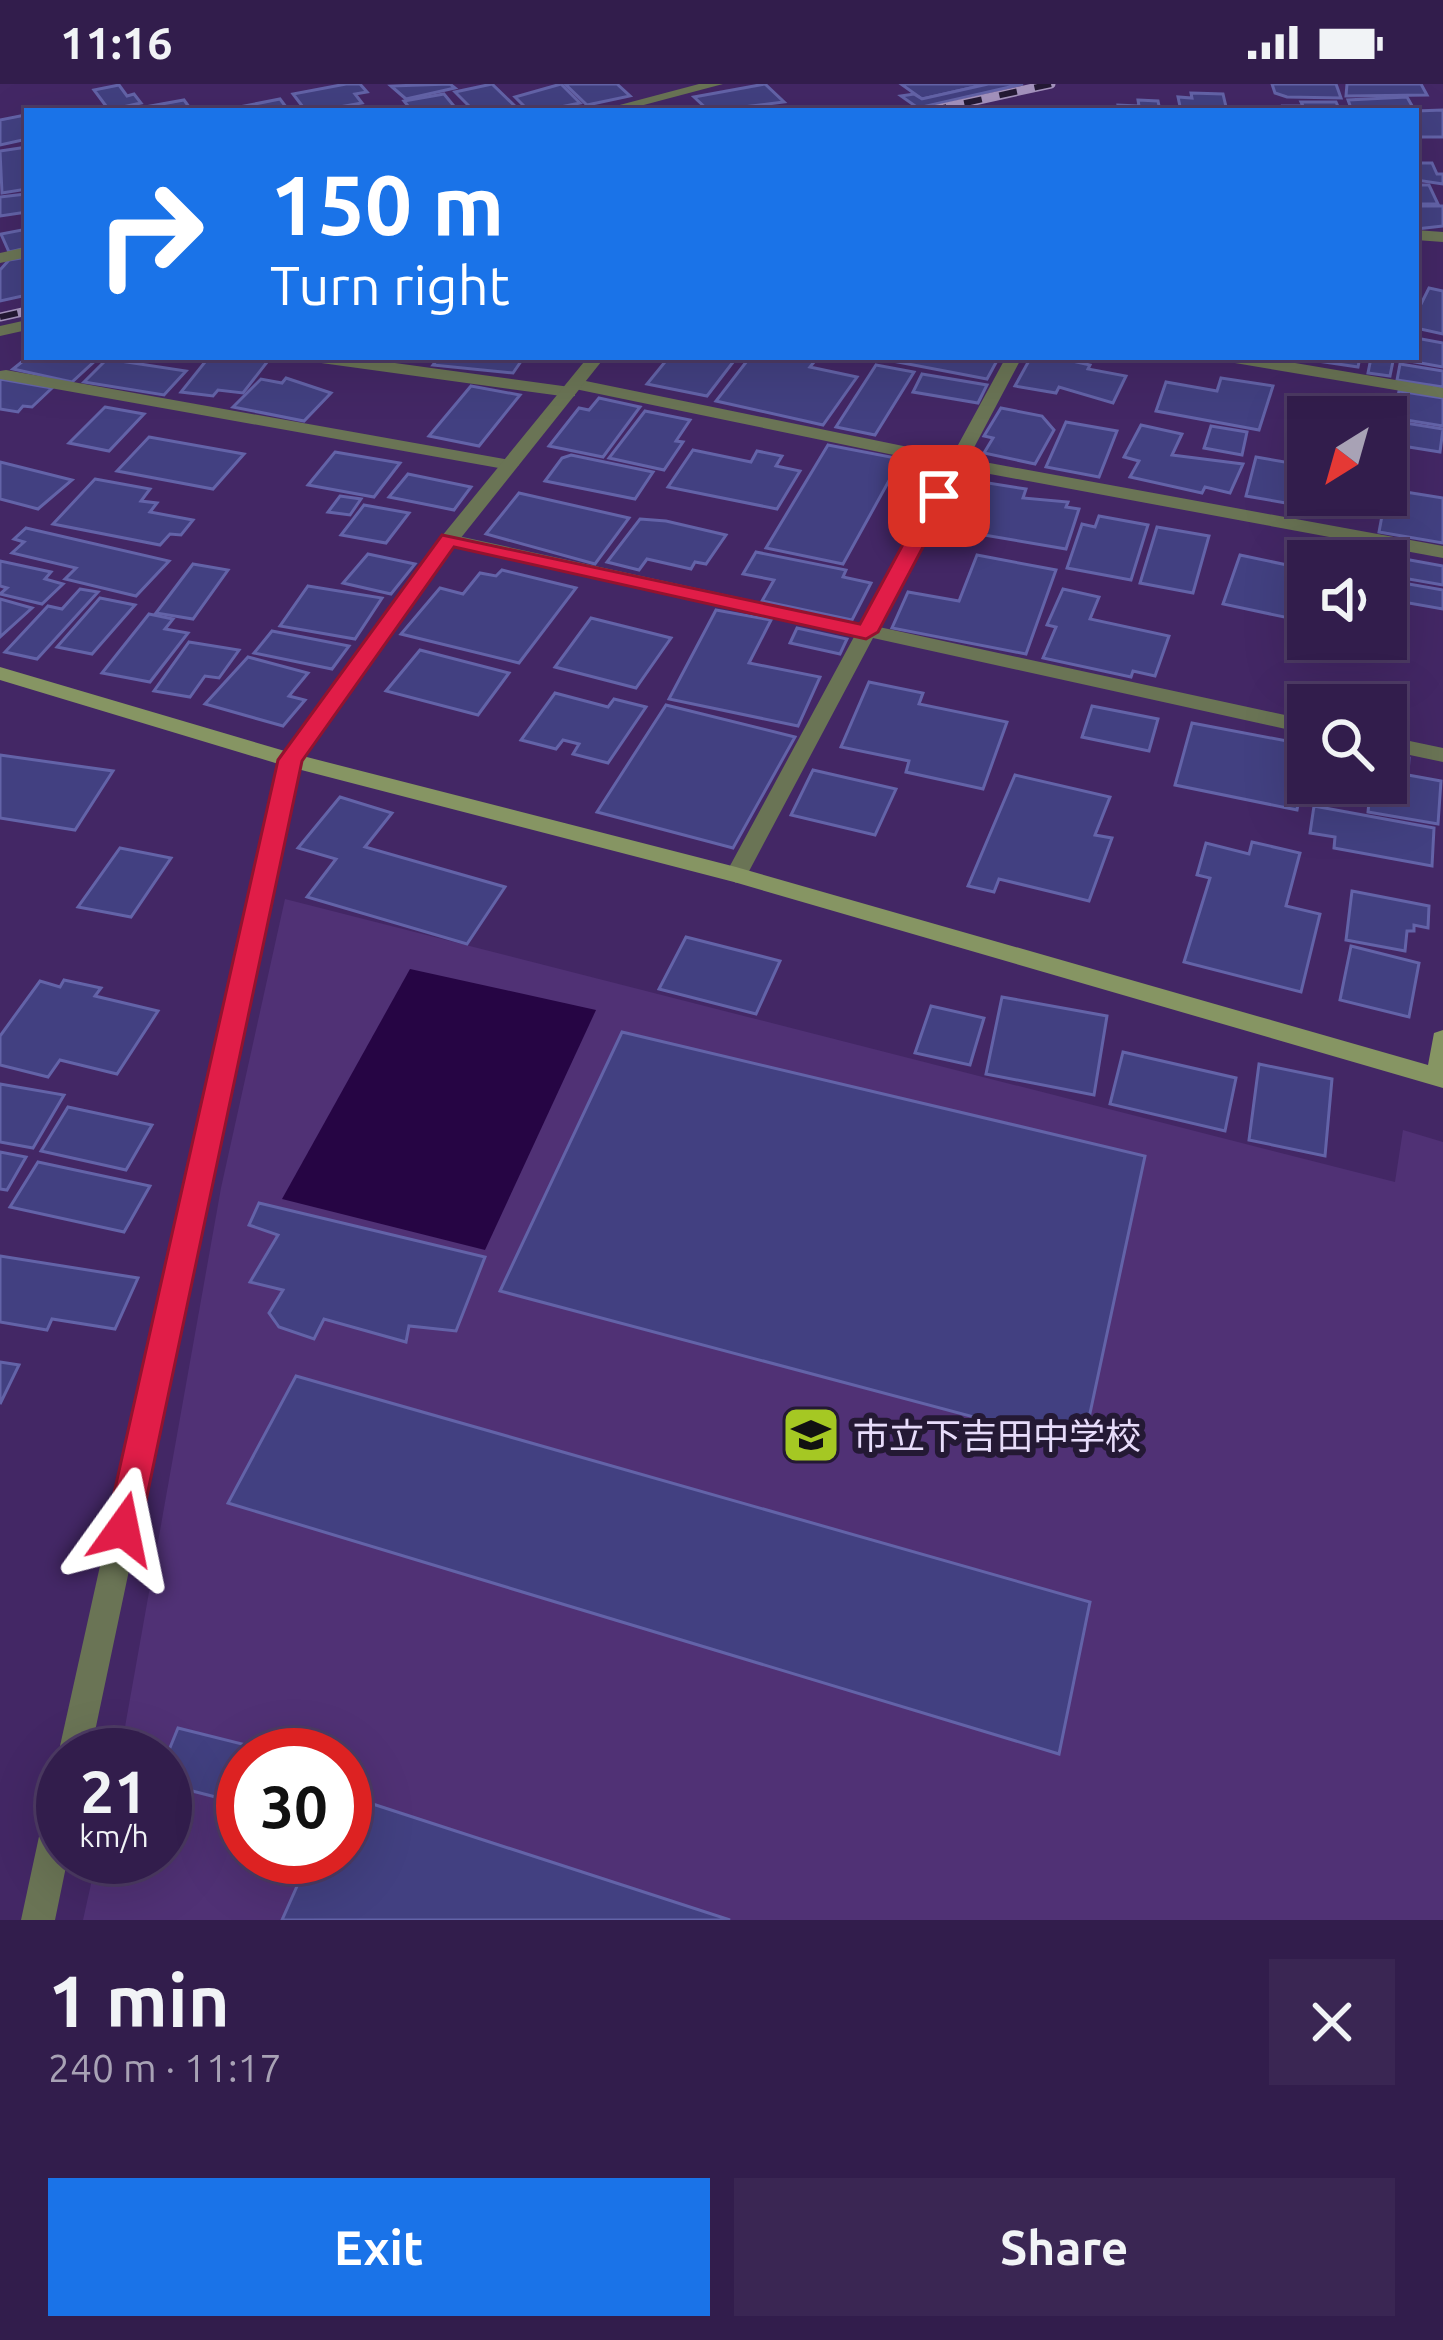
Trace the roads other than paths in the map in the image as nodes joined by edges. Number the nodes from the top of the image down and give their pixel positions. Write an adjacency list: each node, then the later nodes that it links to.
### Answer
1 (716, 84): 2 (street)
2 (616, 108)
3 (339, 360): 8 (street)
4 (595, 360): 8 (street)
5 (1012, 360): 10 (street)
6 (1246, 360): 9 (street)
7 (6, 374): 11 (street)
8 (572, 388): 10 (street); 11 (street)
9 (1443, 393)
10 (958, 463): 13 (street); 14 (street)
11 (510, 465): 12 (street)
12 (449, 540): 14 (street); 19 (street)
13 (1443, 552)
14 (866, 632): 16 (street); 20 (street)
15 (0, 673): 19 (street)
16 (1287, 722)
17 (1407, 747): 18 (street)
18 (1443, 755)
19 (290, 760): 20 (street); 23 (street)
20 (736, 875): 22 (street)
21 (1443, 1039): 22 (street)
22 (1441, 1078)
23 (80, 1728)
24 (46, 1884): 25 (street)
25 (38, 1920)

